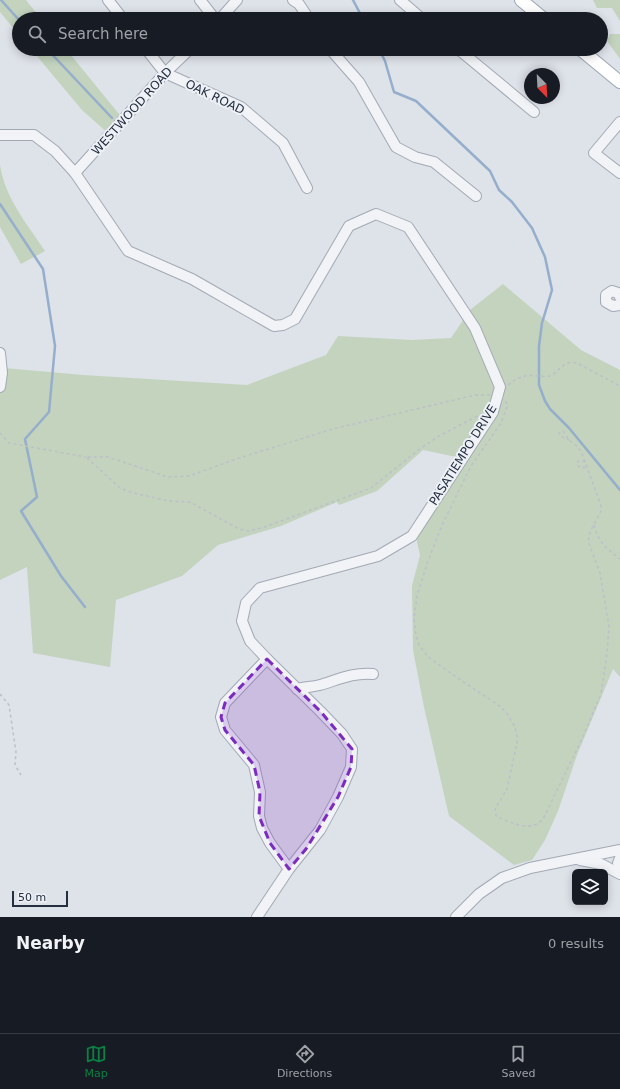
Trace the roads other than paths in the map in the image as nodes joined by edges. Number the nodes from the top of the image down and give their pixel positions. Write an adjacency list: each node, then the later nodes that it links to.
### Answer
1 (108, 0): 7 (street)
2 (200, 0): 8 (street)
3 (237, 0): 9 (street)
4 (293, 0): 10 (street)
5 (400, 0): 11 (street)
6 (521, 0): 12 (main road)
7 (117, 12)
8 (209, 12)
9 (226, 12)
10 (304, 12)
11 (414, 12)
12 (536, 12)
13 (152, 56): 18 (street, OAK ROAD)
14 (183, 56): 18 (street, WESTWOOD ROAD)
15 (336, 56): 26 (street)
16 (466, 56): 20 (street)
17 (588, 56): 19 (main road)
18 (165, 73): 23 (street, WESTWOOD ROAD); 25 (street, OAK ROAD)
19 (620, 82)
20 (534, 112)
21 (620, 122): 24 (street)
22 (0, 135): 23 (street, PASATIEMPO DRIVE)
23 (75, 173): 31 (street, PASATIEMPO DRIVE)
24 (620, 173)
25 (307, 188)
26 (476, 196)
27 (620, 297): 28 (street)
28 (620, 305)
29 (0, 353): 30 (street)
30 (0, 387)
31 (267, 659): 33 (street, PASATIEMPO DRIVE); 38 (street)
32 (373, 674): 33 (street)
33 (297, 688): 38 (street, PASATIEMPO DRIVE)
34 (620, 850): 36 (street)
35 (620, 858): 37 (street)
36 (574, 859): 39 (street); 41 (street)
37 (620, 868)
38 (289, 869): 40 (street, PASATIEMPO DRIVE)
39 (620, 874)
40 (257, 917)
41 (456, 917)

